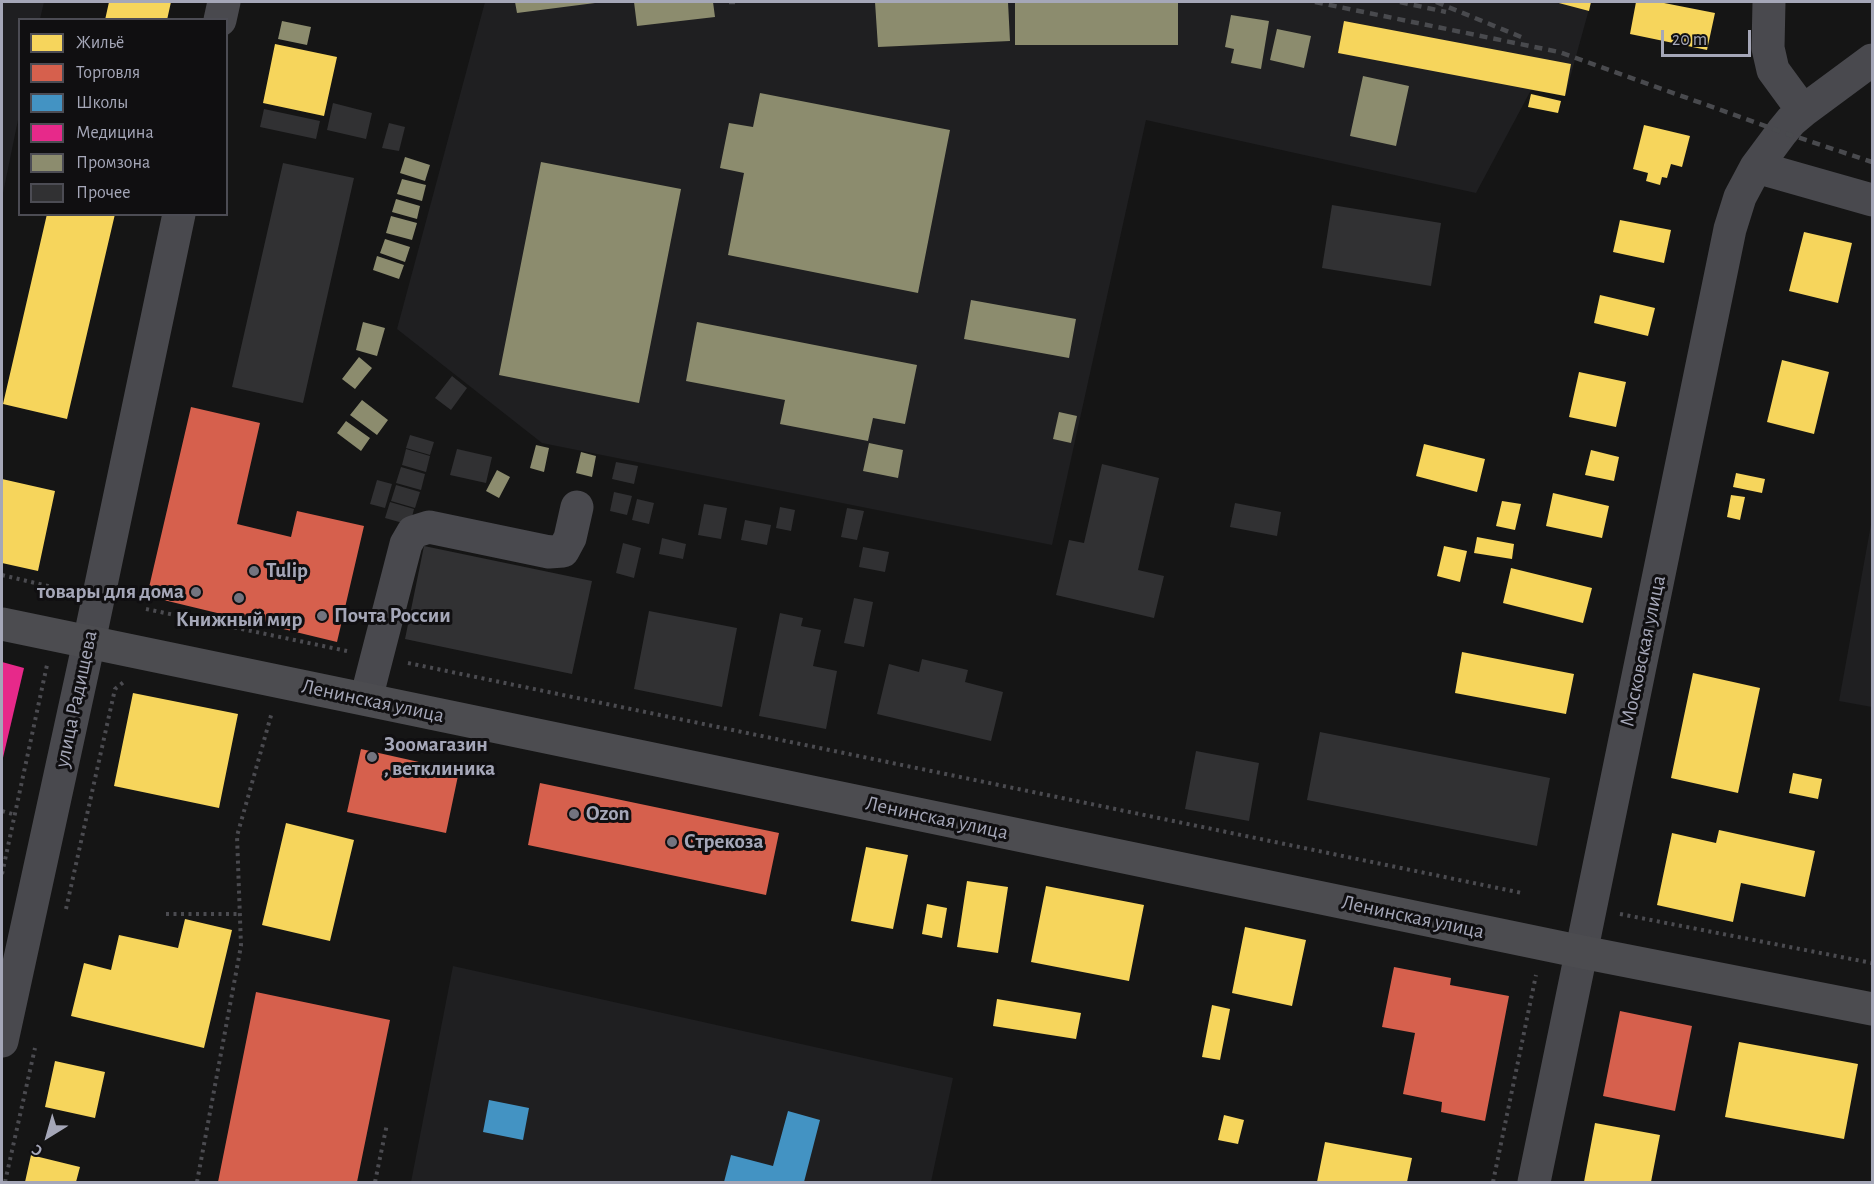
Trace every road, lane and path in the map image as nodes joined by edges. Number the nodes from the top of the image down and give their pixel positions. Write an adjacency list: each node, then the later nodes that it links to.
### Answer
1 (224, 2): 3 (street)
2 (1769, 2): 5 (street)
3 (220, 18)
4 (1872, 60): 5 (street, Московская улица)
5 (1792, 122): 6 (street, Московская улица)
6 (1756, 167): 7 (street); 26 (street, Московская улица)
7 (1872, 200)
8 (179, 216): 14 (street, улица Радищева)
9 (577, 507): 15 (street)
10 (2, 576): 11 (path)
11 (52, 587)
12 (146, 609): 15 (path)
13 (2, 624): 14 (main road, Ленинская улица)
14 (89, 642): 18 (main road, Ленинская улица); 30 (street, улица Радищева)
15 (376, 657): 18 (street); 21 (path)
16 (49, 658): 20 (path)
17 (131, 676): 25 (path)
18 (366, 699): 26 (main road, Ленинская улица)
19 (274, 705): 24 (path)
20 (2, 874)
21 (1522, 893)
22 (1615, 913): 27 (path)
23 (166, 914): 24 (path)
24 (240, 914): 34 (path)
25 (65, 916)
26 (1582, 952): 29 (main road, Ленинская улица); 37 (street, Московская улица)
27 (1872, 963)
28 (1538, 967): 36 (path)
29 (1872, 1009)
30 (4, 1020)
31 (36, 1044): 33 (path)
32 (387, 1125): 35 (path)
33 (5, 1182)
34 (197, 1182)
35 (375, 1182)
36 (1493, 1182)
37 (1534, 1182)

